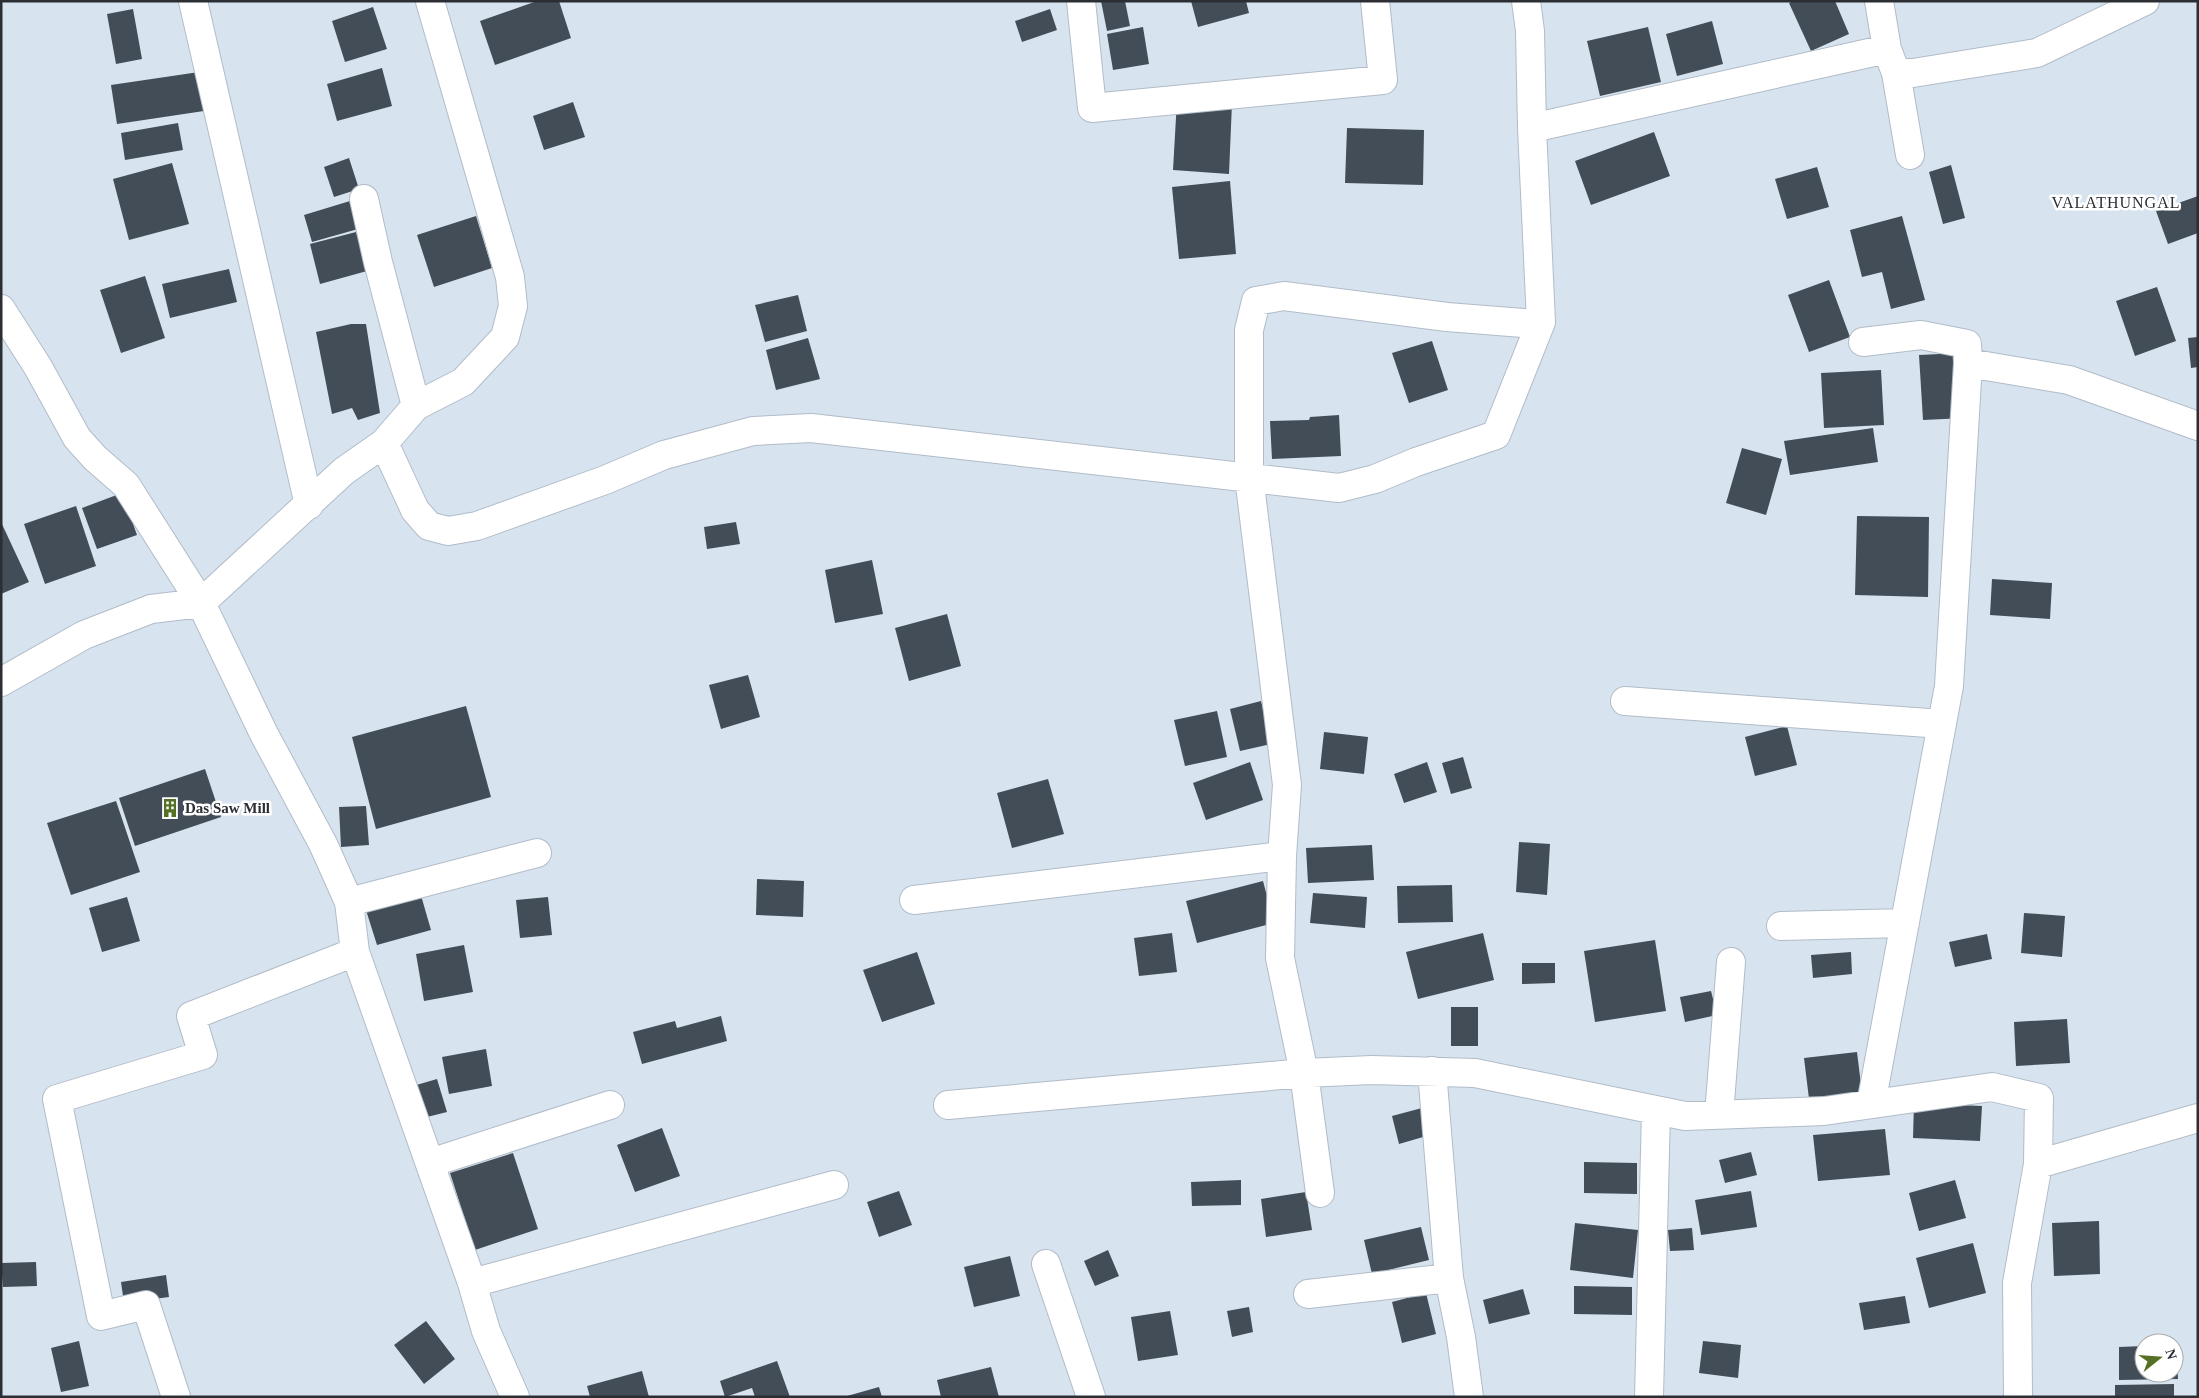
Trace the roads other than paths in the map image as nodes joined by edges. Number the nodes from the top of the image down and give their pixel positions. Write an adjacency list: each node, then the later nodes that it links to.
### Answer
1 (193, 1): 20 (street)
2 (430, 1): 16 (street)
3 (1081, 1): 4 (street)
4 (1375, 1)
5 (1526, 1): 9 (street)
6 (1878, 1): 8 (street)
7 (2145, 1): 8 (street)
8 (1891, 61): 9 (street); 10 (street)
9 (1532, 128): 13 (street)
10 (1910, 155)
11 (364, 199): 16 (street)
12 (1, 309): 21 (street)
13 (1542, 322): 19 (street); 19 (street)
14 (1863, 342): 15 (street)
15 (1968, 363): 17 (street); 24 (street)
16 (416, 406): 18 (street)
17 (2198, 426)
18 (384, 443): 19 (street); 20 (street)
19 (1250, 477): 26 (street)
20 (309, 505): 21 (street)
21 (201, 603): 22 (street); 28 (street)
22 (1, 682)
23 (1625, 701): 24 (street)
24 (1942, 724): 29 (street)
25 (537, 853): 28 (street)
26 (1282, 856): 27 (street); 34 (street)
27 (914, 900)
28 (349, 902): 31 (street)
29 (1905, 923): 30 (street); 35 (street)
30 (1781, 926)
31 (355, 952): 41 (street); 49 (street)
32 (1731, 962): 39 (street)
33 (1432, 1071): 34 (street); 38 (street); 46 (street)
34 (1304, 1073): 37 (street); 44 (street)
35 (1871, 1104): 39 (street); 42 (street)
36 (610, 1105): 41 (street)
37 (948, 1105)
38 (1656, 1110): 39 (street); 53 (street)
39 (1719, 1115)
40 (2198, 1118): 42 (street)
41 (430, 1163): 47 (street)
42 (2038, 1164): 54 (street)
43 (834, 1185): 47 (street)
44 (1320, 1193)
45 (1046, 1264): 51 (street)
46 (1449, 1278): 48 (street); 52 (street)
47 (472, 1282): 50 (street)
48 (1308, 1294)
49 (176, 1397)
50 (515, 1397)
51 (1091, 1397)
52 (1469, 1397)
53 (1649, 1397)
54 (2018, 1397)

